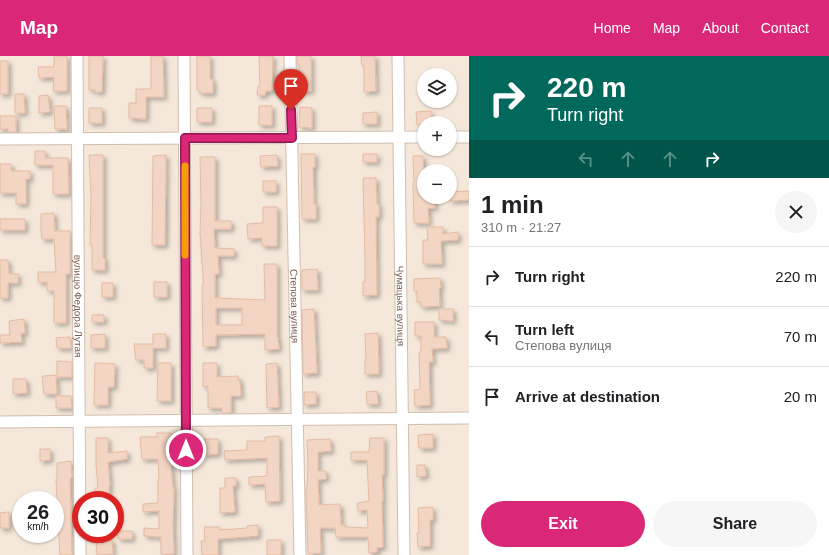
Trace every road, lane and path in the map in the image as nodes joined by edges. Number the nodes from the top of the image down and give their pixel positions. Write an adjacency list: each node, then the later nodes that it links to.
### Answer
1 (77, 56): 9 (street, вулицю Федора Лутая)
2 (184, 56): 10 (street)
3 (290, 56): 11 (street, Степова вулиця)
4 (398, 56): 5 (street, Чумацька вулиця)
5 (399, 137): 6 (street); 11 (street); 13 (street, Чумацька вулиця)
6 (417, 137)
7 (457, 137): 8 (street)
8 (469, 137)
9 (78, 138): 10 (street); 12 (street); 18 (street, вулицю Федора Лутая)
10 (185, 138): 11 (street); 16 (street)
11 (292, 138): 15 (street, Степова вулиця)
12 (0, 139)
13 (402, 418): 14 (street); 15 (street); 22 (street, Чумацька вулиця)
14 (469, 418)
15 (297, 419): 16 (street); 21 (street, Степова вулиця)
16 (186, 420): 18 (street); 20 (street)
17 (0, 422): 18 (street)
18 (80, 422): 19 (street, вулицю Федора Лутая)
19 (80, 555)
20 (187, 555)
21 (300, 555)
22 (404, 555)

